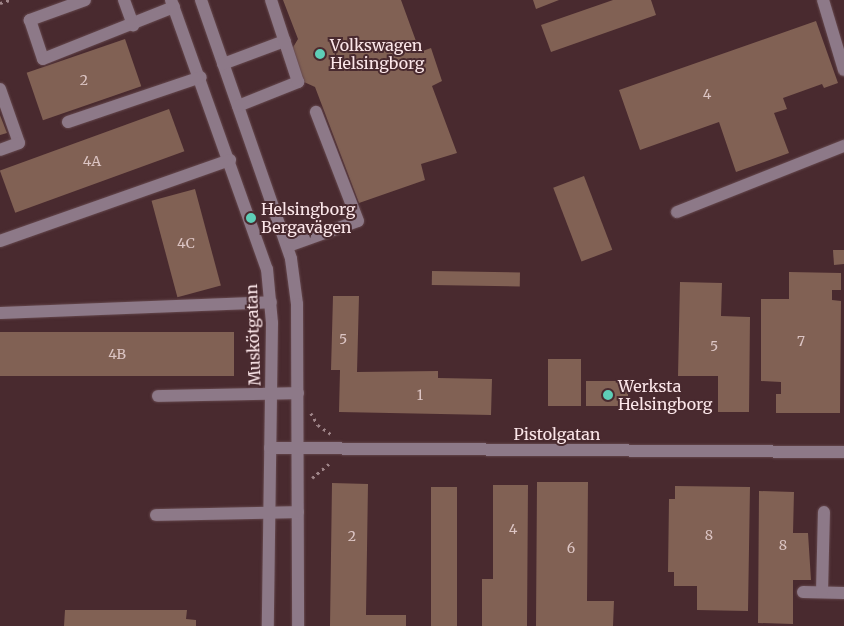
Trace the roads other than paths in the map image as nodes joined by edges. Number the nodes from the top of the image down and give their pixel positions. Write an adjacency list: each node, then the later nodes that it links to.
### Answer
1 (85, 0): 7 (street)
2 (124, 0): 7 (street)
3 (201, 0): 9 (street)
4 (271, 0): 8 (street)
5 (822, 0): 10 (street)
6 (173, 4): 7 (street); 11 (street, Muskötgatan)
7 (133, 25)
8 (284, 41): 9 (street); 13 (street)
9 (224, 64): 13 (street)
10 (844, 70)
11 (201, 77): 15 (street); 18 (street, Muskötgatan)
12 (0, 89): 17 (street)
13 (238, 106): 21 (street)
14 (316, 112): 21 (street)
15 (68, 122)
16 (844, 146): 19 (street)
17 (0, 150)
18 (230, 160): 20 (street); 22 (street, Muskötgatan)
19 (677, 212)
20 (0, 241)
21 (288, 246): 24 (street)
22 (271, 302): 23 (street); 25 (street, Muskötgatan)
23 (0, 313)
24 (298, 393): 25 (street); 28 (street)
25 (271, 394): 26 (street); 27 (street, Muskötgatan)
26 (158, 396)
27 (270, 448): 28 (street, Pistolgatan); 32 (street, Muskötgatan)
28 (298, 448): 29 (street, Pistolgatan); 30 (street)
29 (844, 452)
30 (298, 512): 32 (street); 38 (street)
31 (824, 512): 35 (street)
32 (269, 513): 33 (street); 37 (street, Muskötgatan)
33 (156, 515)
34 (803, 592): 35 (street)
35 (822, 592): 36 (street)
36 (844, 593)
37 (268, 626)
38 (298, 626)

